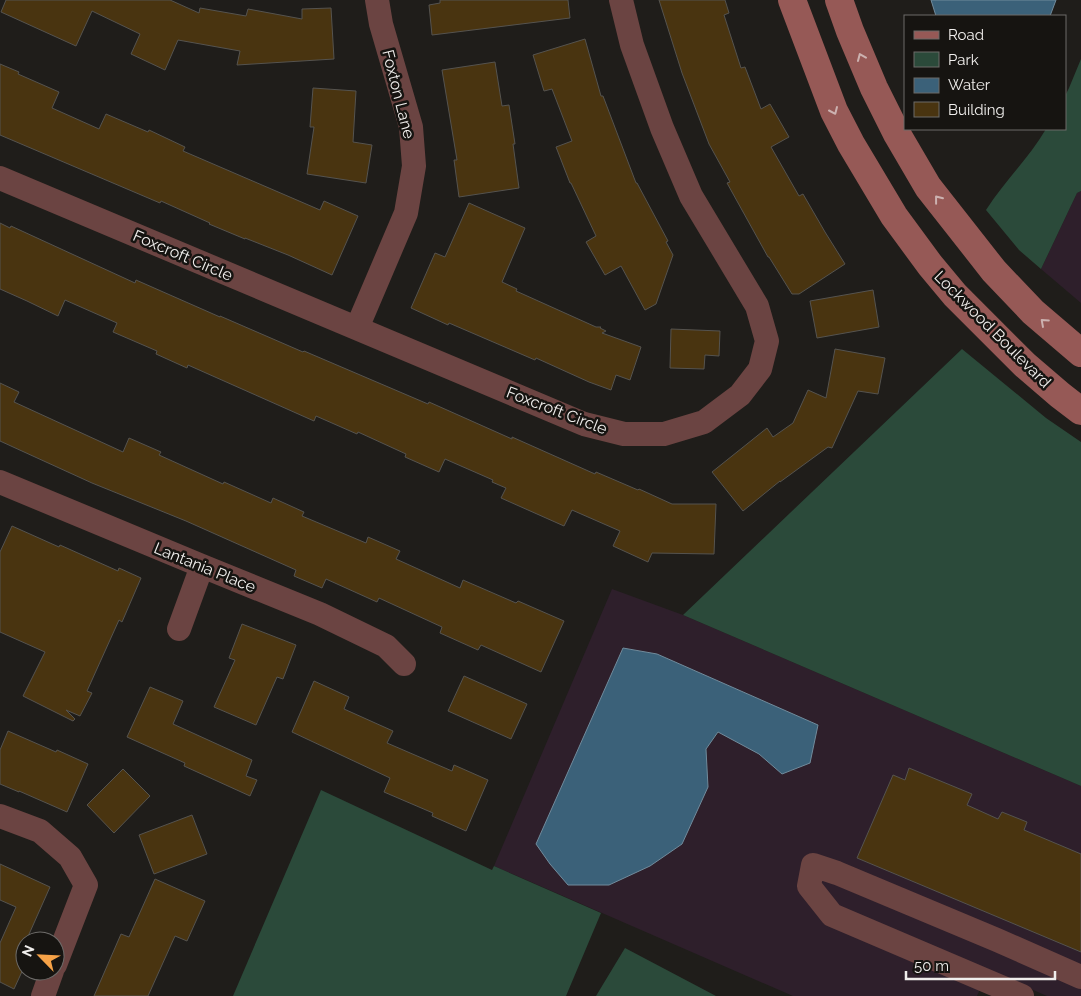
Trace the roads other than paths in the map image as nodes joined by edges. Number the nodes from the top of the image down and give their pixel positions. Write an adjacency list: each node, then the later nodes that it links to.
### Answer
1 (377, 0): 6 (street, Foxton Lane)
2 (621, 0): 6 (street, Foxcroft Circle)
3 (792, 0): 8 (main road, Lockwood Boulevard, one-way to 8)
4 (839, 0): 7 (main road, one-way to 4)
5 (0, 178): 6 (street, Foxcroft Circle)
6 (357, 328)
7 (1081, 353)
8 (1080, 407)
9 (0, 482): 10 (street, Lantania Place)
10 (202, 566): 11 (street); 12 (street, Lantania Place)
11 (179, 629)
12 (404, 664)
13 (0, 816): 14 (street)
14 (65, 939)
15 (1081, 978): 17 (street)
16 (48, 981): 18 (street)
17 (992, 990): 19 (street)
18 (43, 996)
19 (1022, 996)

